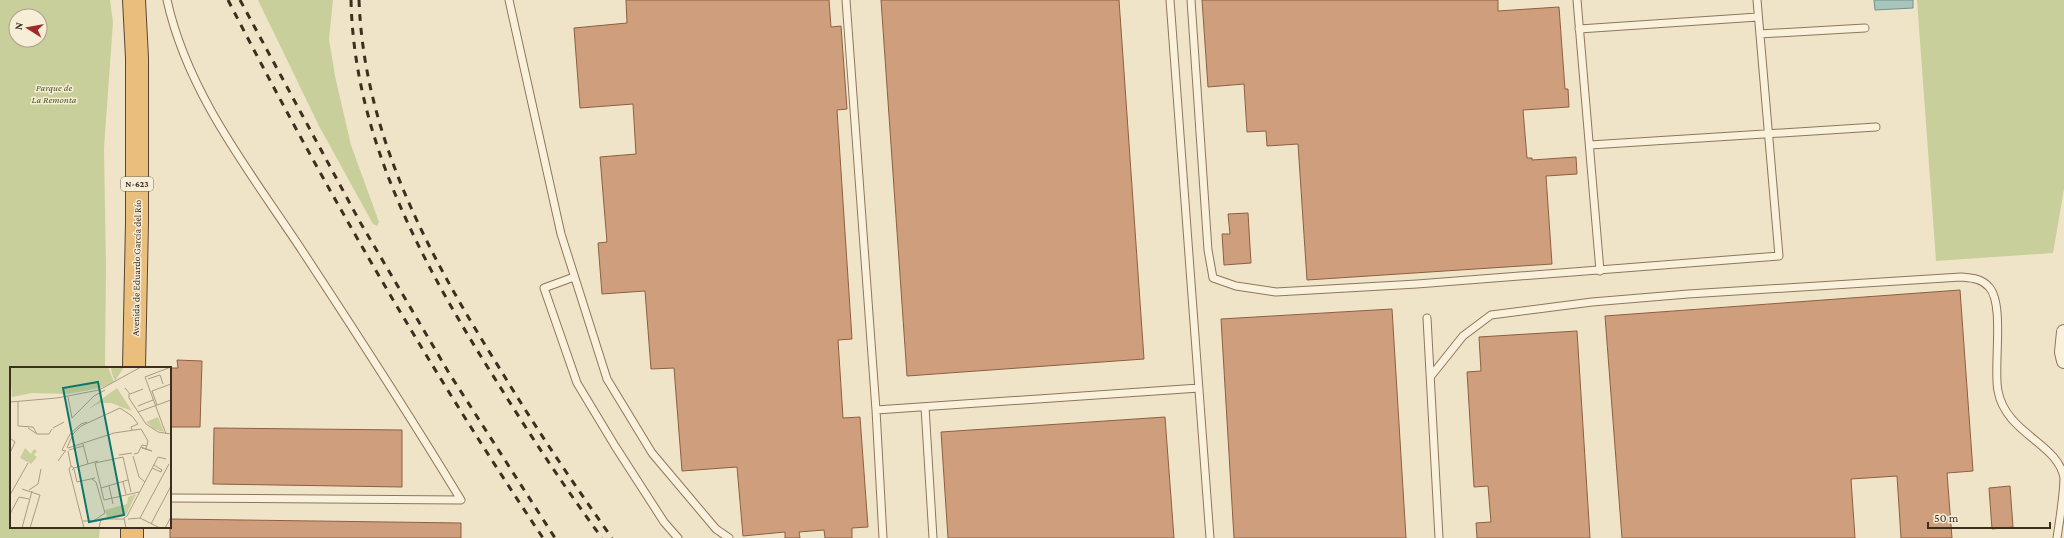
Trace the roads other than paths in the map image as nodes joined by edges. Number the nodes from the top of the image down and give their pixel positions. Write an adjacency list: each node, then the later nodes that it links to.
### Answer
1 (134, 0): 21 (highway, Avenida de Eduardo García del Río / N-623)
2 (168, 0): 26 (lane)
3 (509, 0): 17 (lane)
4 (846, 0): 25 (lane)
5 (1170, 0): 23 (lane)
6 (1191, 0): 16 (lane)
7 (1577, 0): 11 (lane)
8 (1757, 0): 9 (lane)
9 (1758, 17): 11 (lane); 12 (lane)
10 (1865, 28): 12 (lane)
11 (1579, 29): 15 (lane)
12 (1760, 34): 14 (lane)
13 (1876, 127): 14 (lane)
14 (1768, 134): 15 (lane); 16 (lane)
15 (1590, 145): 16 (lane)
16 (1600, 270)
17 (574, 277): 27 (lane); 28 (lane)
18 (1428, 318): 22 (lane)
19 (2064, 334): 20 (street)
20 (2064, 361)
21 (134, 367)
22 (1431, 376): 32 (lane); 33 (lane)
23 (1198, 388): 24 (lane); 31 (lane)
24 (925, 407): 25 (lane); 30 (lane)
25 (876, 410): 29 (lane)
26 (171, 498)
27 (678, 538)
28 (729, 538)
29 (883, 538)
30 (933, 538)
31 (1210, 538)
32 (1439, 538)
33 (2057, 538)

